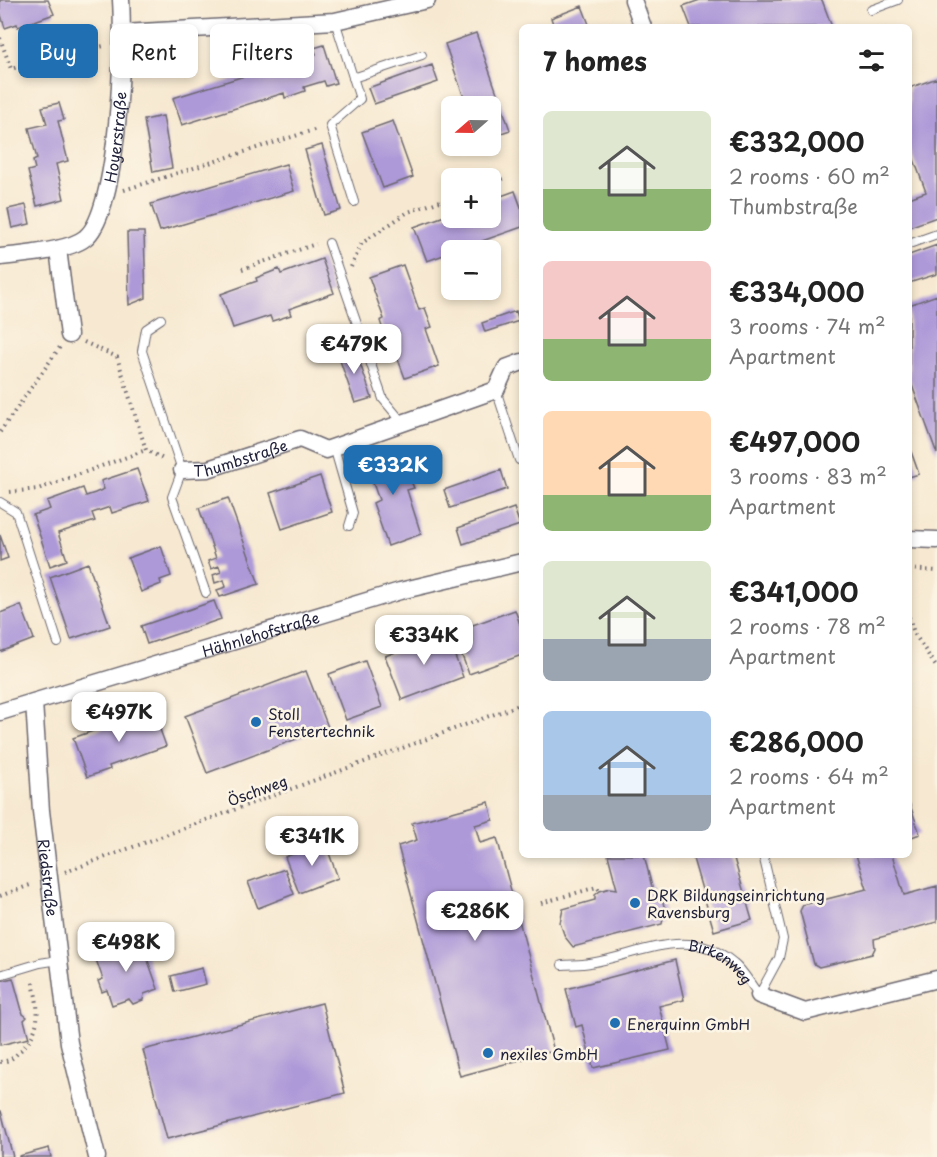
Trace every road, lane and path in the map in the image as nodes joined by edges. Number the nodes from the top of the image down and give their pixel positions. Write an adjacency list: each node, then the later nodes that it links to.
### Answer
1 (122, 0): 7 (street, Hoyerstraße)
2 (427, 0): 6 (street)
3 (633, 0): 8 (street)
4 (898, 0): 5 (lane)
5 (871, 10)
6 (335, 21): 9 (street); 14 (lane)
7 (123, 24)
8 (642, 24)
9 (198, 33)
10 (0, 38): 11 (path)
11 (110, 44)
12 (422, 55): 14 (lane)
13 (121, 78): 18 (street, Hoyerstraße)
14 (353, 78): 15 (lane)
15 (330, 125): 18 (path); 20 (lane)
16 (506, 178): 17 (path)
17 (501, 180)
18 (106, 195): 24 (street, Hoyerstraße)
19 (441, 201): 27 (path)
20 (354, 202)
21 (937, 234): 23 (lane)
22 (329, 243): 26 (path); 27 (lane)
23 (912, 243)
24 (58, 249): 25 (street, Hoyerstraße); 29 (street)
25 (0, 257)
26 (242, 269)
27 (341, 279): 32 (lane)
28 (160, 319): 37 (lane)
29 (69, 335): 33 (path); 35 (path)
30 (519, 363): 31 (street)
31 (496, 390): 32 (street); 36 (lane)
32 (403, 423): 34 (street)
33 (0, 432)
34 (334, 447): 37 (street, Thumbstraße); 40 (lane)
35 (146, 450): 37 (path); 38 (path)
36 (519, 460)
37 (182, 470): 46 (lane)
38 (0, 493)
39 (0, 502): 48 (lane)
40 (349, 526)
41 (912, 539): 42 (street)
42 (937, 540)
43 (519, 563): 50 (street, Hähnlehofstraße)
44 (912, 569): 45 (path)
45 (937, 571)
46 (206, 593)
47 (912, 627): 49 (path)
48 (58, 643)
49 (937, 668)
50 (34, 702): 52 (street, Hähnlehofstraße); 54 (street, Riedstraße)
51 (519, 705): 54 (path, Öschweg)
52 (0, 712)
53 (764, 858): 63 (lane)
54 (50, 878): 56 (path, Öschweg); 58 (street, Riedstraße)
55 (600, 891): 57 (path)
56 (0, 896)
57 (541, 903)
58 (59, 960): 60 (lane); 65 (street, Riedstraße)
59 (562, 964): 63 (lane, Birkenweg)
60 (28, 967): 61 (lane); 64 (path)
61 (0, 975)
62 (937, 980): 63 (street, Birkenweg)
63 (759, 995)
64 (0, 1062)
65 (97, 1157)

